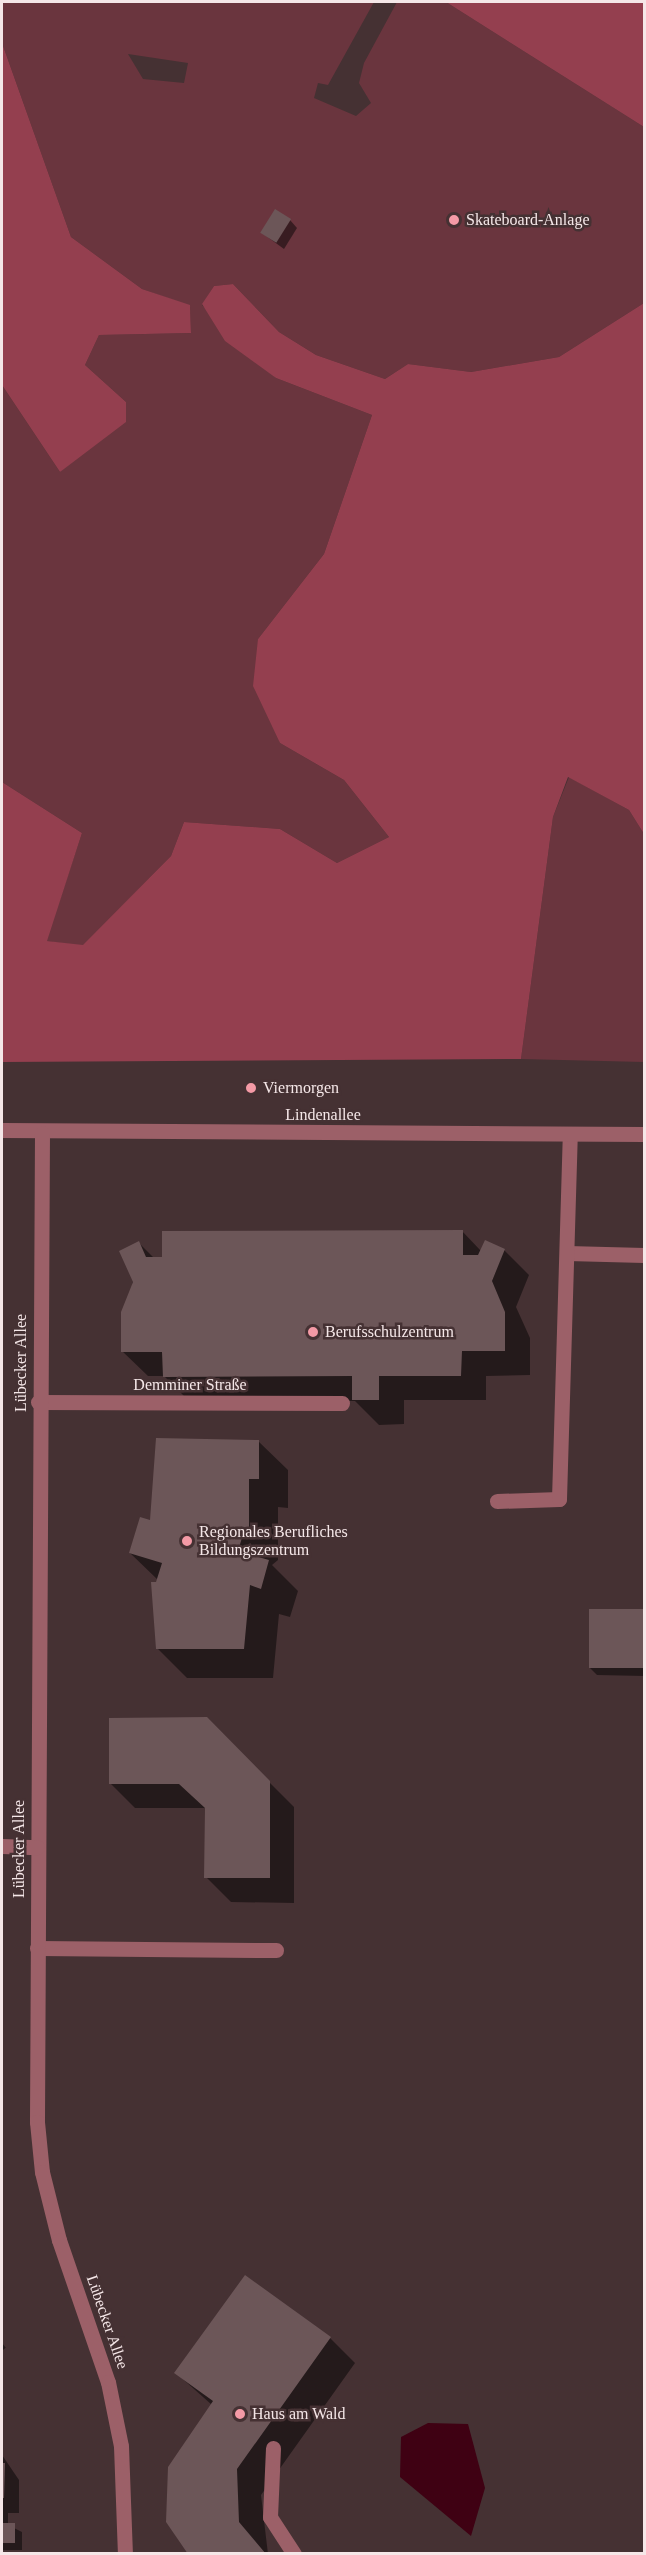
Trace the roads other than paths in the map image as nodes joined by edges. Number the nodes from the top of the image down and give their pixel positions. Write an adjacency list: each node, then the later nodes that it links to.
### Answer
1 (2, 1130): 2 (street, Lindenallee)
2 (42, 1133): 3 (street, Lindenallee); 7 (street, Lübecker Allee)
3 (570, 1134): 4 (street, Lindenallee); 5 (street)
4 (645, 1134)
5 (567, 1252): 6 (street); 9 (street)
6 (645, 1255)
7 (38, 1402): 8 (street, Demminer Straße); 11 (street, Lübecker Allee)
8 (342, 1403)
9 (497, 1501)
10 (2, 1846): 11 (street)
11 (38, 1847): 12 (street, Lübecker Allee)
12 (38, 1948): 13 (street); 15 (street, Lübecker Allee)
13 (276, 1950)
14 (273, 2448): 16 (street)
15 (125, 2553)
16 (294, 2553)

